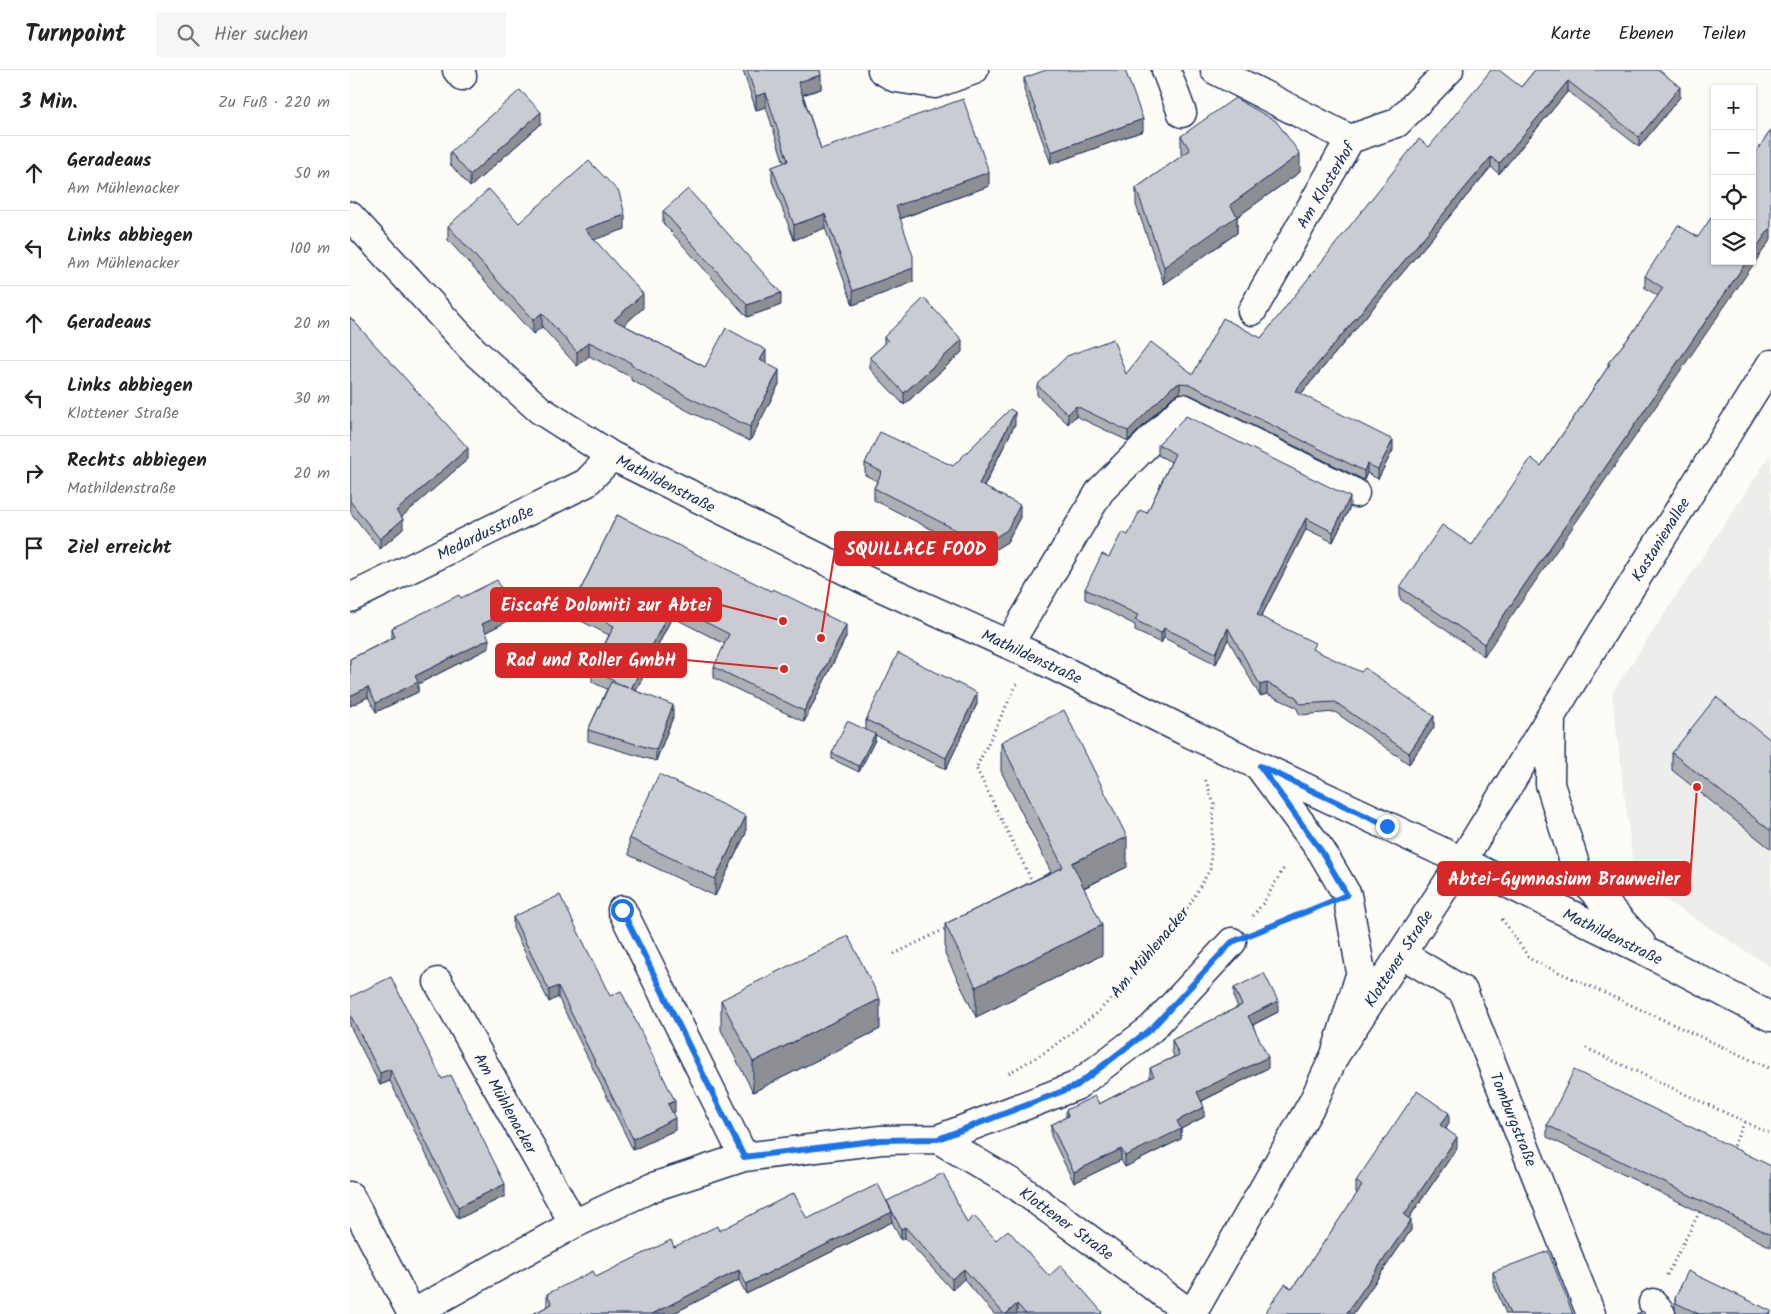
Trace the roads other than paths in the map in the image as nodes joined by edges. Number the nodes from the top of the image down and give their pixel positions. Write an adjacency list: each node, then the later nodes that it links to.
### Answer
1 (882, 70): 2 (street)
2 (974, 70)
3 (1166, 70): 6 (street)
4 (1215, 70): 7 (street)
5 (1449, 70): 7 (street, Am Klosterhof)
6 (1182, 113)
7 (1350, 139): 9 (street, Am Klosterhof)
8 (350, 216): 11 (street, Mathildenstraße)
9 (1252, 311)
10 (1771, 364): 15 (street, Kastanienallee)
11 (612, 456): 13 (street, Medardusstraße); 14 (street, Mathildenstraße)
12 (1355, 493): 14 (street)
13 (350, 598)
14 (1020, 649): 16 (street, Mathildenstraße)
15 (1552, 717): 17 (street, Kastanienallee); 21 (street)
16 (1260, 766): 17 (street, Mathildenstraße); 24 (street, Klottener Straße)
17 (1462, 861): 20 (street, Klottener Straße); 21 (street, Mathildenstraße)
18 (622, 910): 26 (street)
19 (1232, 942): 25 (street)
20 (1402, 954): 24 (street, Klottener Straße); 31 (street, Tomburgstraße)
21 (1651, 954): 23 (street, Mathildenstraße)
22 (438, 982): 28 (street, Am Mühlenacker)
23 (1771, 1017)
24 (1335, 1055): 30 (street, Klottener Straße)
25 (938, 1139): 26 (street); 30 (street, Klottener Straße)
26 (744, 1157): 28 (street)
27 (350, 1196): 29 (street)
28 (574, 1224): 29 (street)
29 (412, 1314)
30 (1192, 1314)
31 (1591, 1314)

